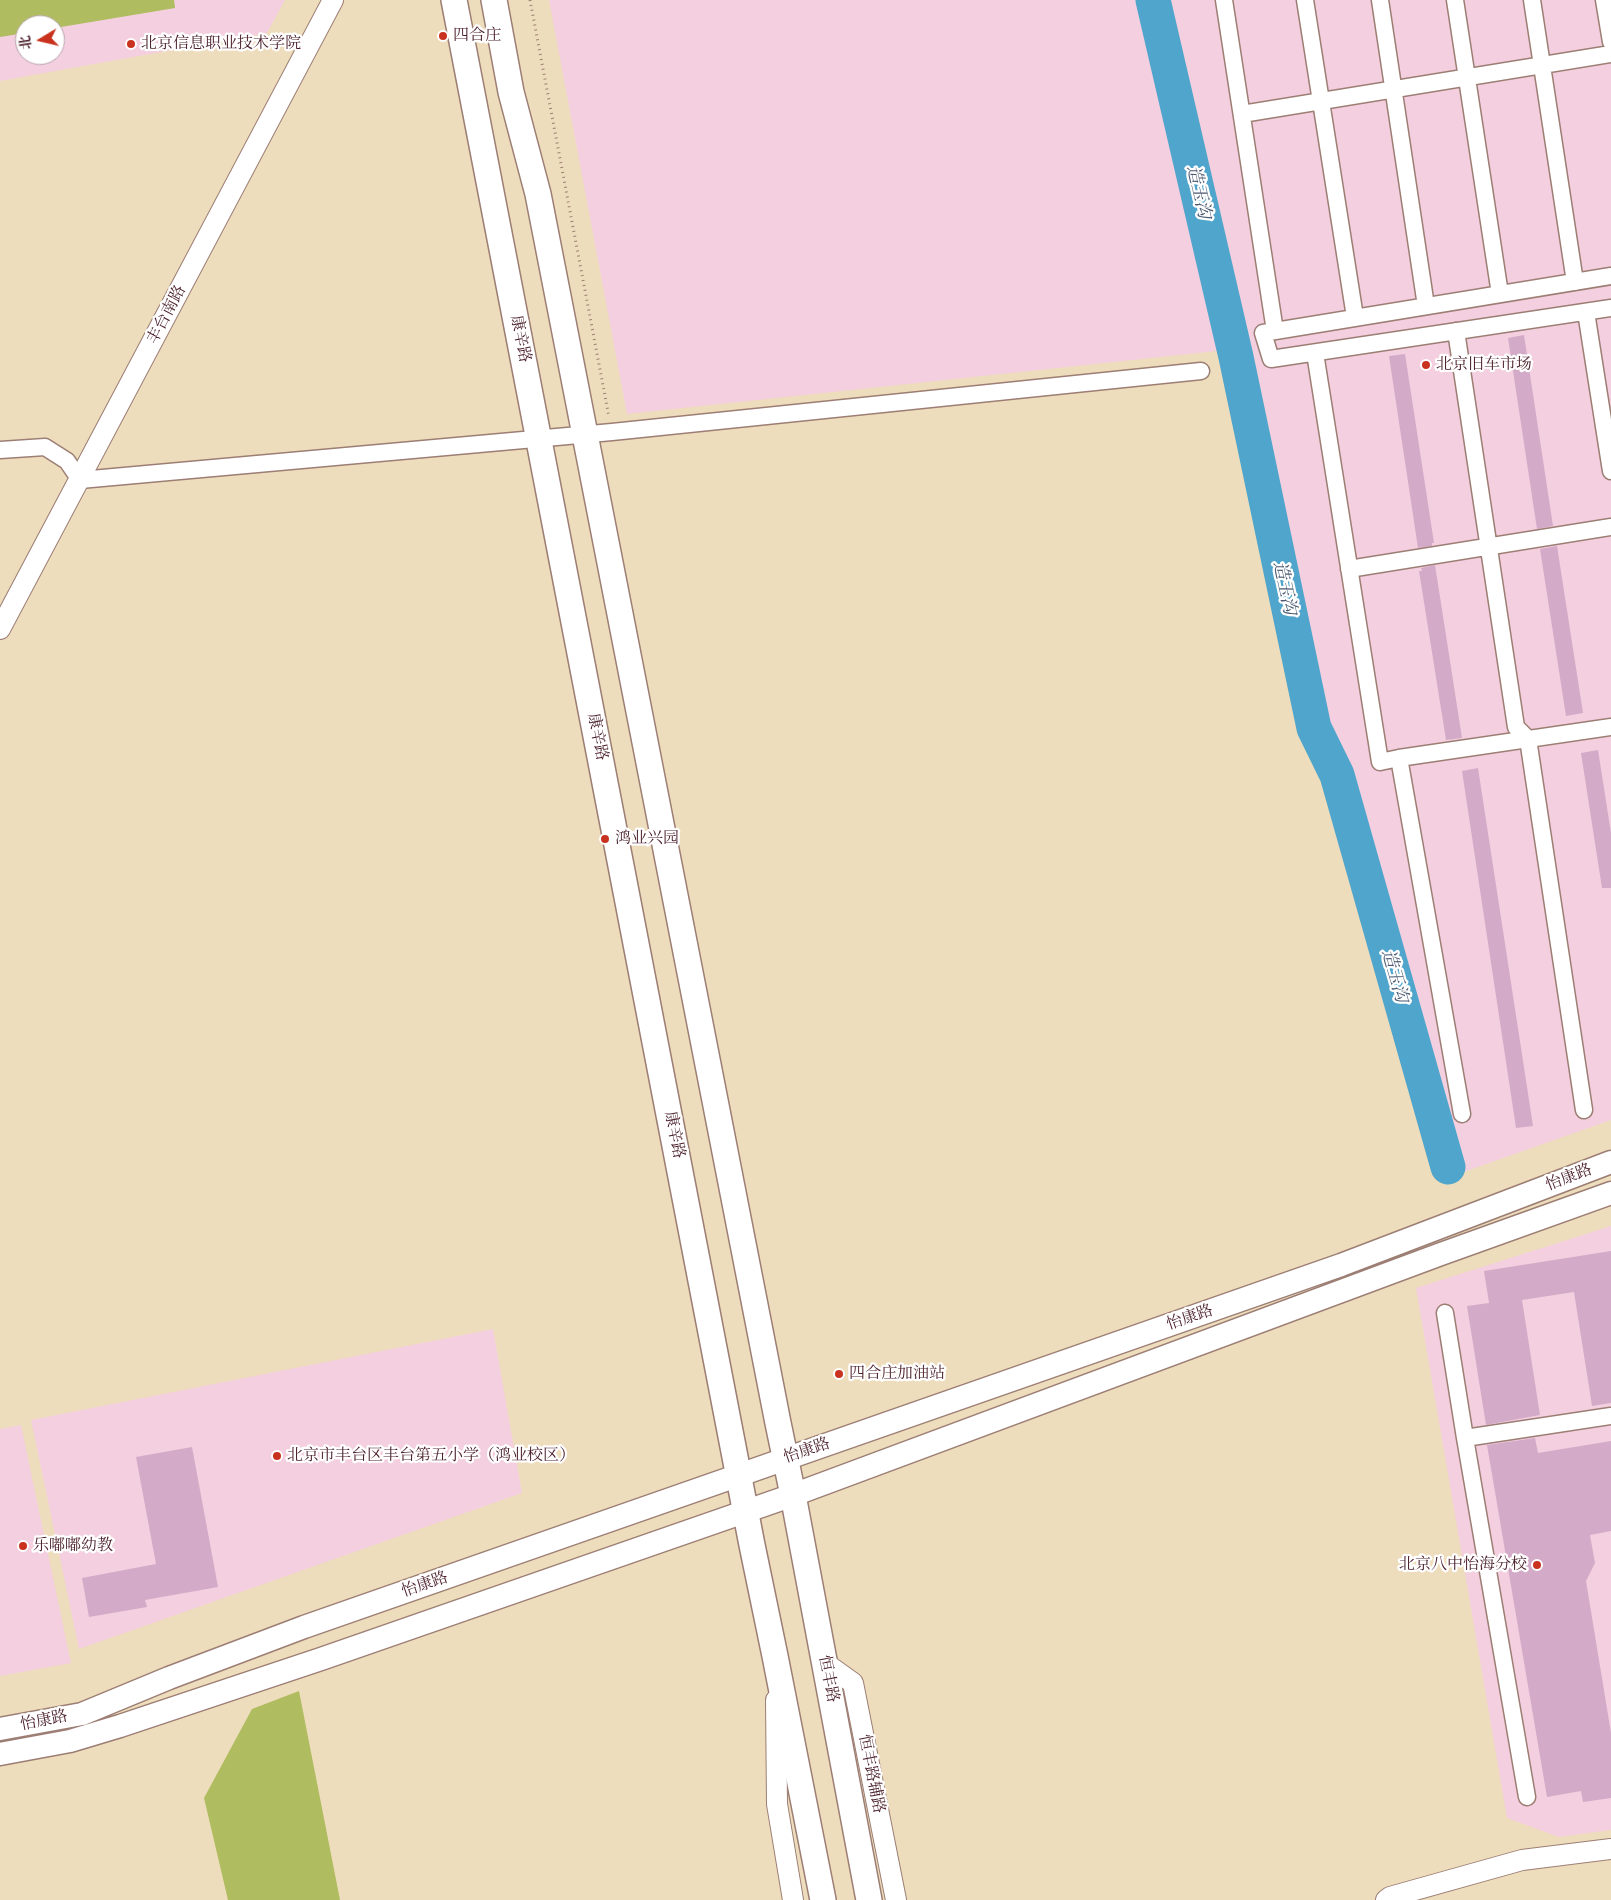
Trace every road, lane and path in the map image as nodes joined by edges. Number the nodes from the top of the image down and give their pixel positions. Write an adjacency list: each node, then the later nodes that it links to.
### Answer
1 (333, 0): 34 (street, 丰台南路)
2 (454, 0): 31 (main road, 康辛路)
3 (494, 0): 30 (main road)
4 (530, 0): 29 (path)
5 (1224, 0): 17 (street)
6 (1305, 0): 16 (street)
7 (1380, 0): 15 (street)
8 (1455, 0): 14 (street)
9 (1532, 0): 13 (street)
10 (1604, 0): 11 (street)
11 (1611, 42)
12 (1611, 54): 13 (street)
13 (1542, 66): 14 (street); 19 (street)
14 (1467, 78): 15 (street); 20 (street)
15 (1393, 90): 16 (street); 21 (street)
16 (1321, 101): 17 (street); 24 (street)
17 (1242, 114): 25 (street)
18 (1611, 276): 19 (street)
19 (1575, 282): 20 (street)
20 (1500, 294): 21 (street)
21 (1426, 306): 24 (street)
22 (1611, 308): 23 (street)
23 (1586, 312): 26 (street); 33 (street)
24 (1355, 318): 25 (street)
25 (1275, 331): 27 (street)
26 (1456, 331): 27 (street); 36 (street)
27 (1315, 352): 37 (street)
28 (1201, 371): 29 (street)
29 (612, 432): 30 (street)
30 (584, 435): 31 (street); 49 (main road)
31 (539, 438): 34 (street); 50 (main road, 康辛路)
32 (0, 450): 34 (street)
33 (1611, 472)
34 (80, 480): 38 (street, 丰台南路)
35 (1611, 527): 36 (street)
36 (1489, 547): 37 (street); 40 (street)
37 (1349, 569): 41 (street)
38 (0, 629)
39 (1611, 727): 40 (street)
40 (1528, 739): 41 (street); 42 (street)
41 (1399, 758): 43 (street)
42 (1584, 1110)
43 (1462, 1114)
44 (1611, 1162): 49 (main road, 怡康路)
45 (1611, 1193): 51 (main road, 怡康路)
46 (1444, 1313): 48 (street)
47 (1611, 1416): 48 (street)
48 (1465, 1438): 57 (street)
49 (785, 1459): 50 (main road, 怡康路); 51 (main road, 恒丰路)
50 (739, 1474): 52 (main road); 55 (main road, 怡康路)
51 (793, 1495): 52 (main road, 怡康路); 54 (main road, 恒丰路)
52 (745, 1510): 53 (main road); 56 (main road, 怡康路)
53 (776, 1656): 59 (street); 60 (main road)
54 (825, 1662): 61 (main road, 恒丰路); 62 (street, 恒丰路辅路)
55 (0, 1729)
56 (0, 1754)
57 (1527, 1798)
58 (1611, 1849): 63 (street)
59 (793, 1900)
60 (823, 1900)
61 (869, 1900)
62 (896, 1900)
63 (1386, 1900)

